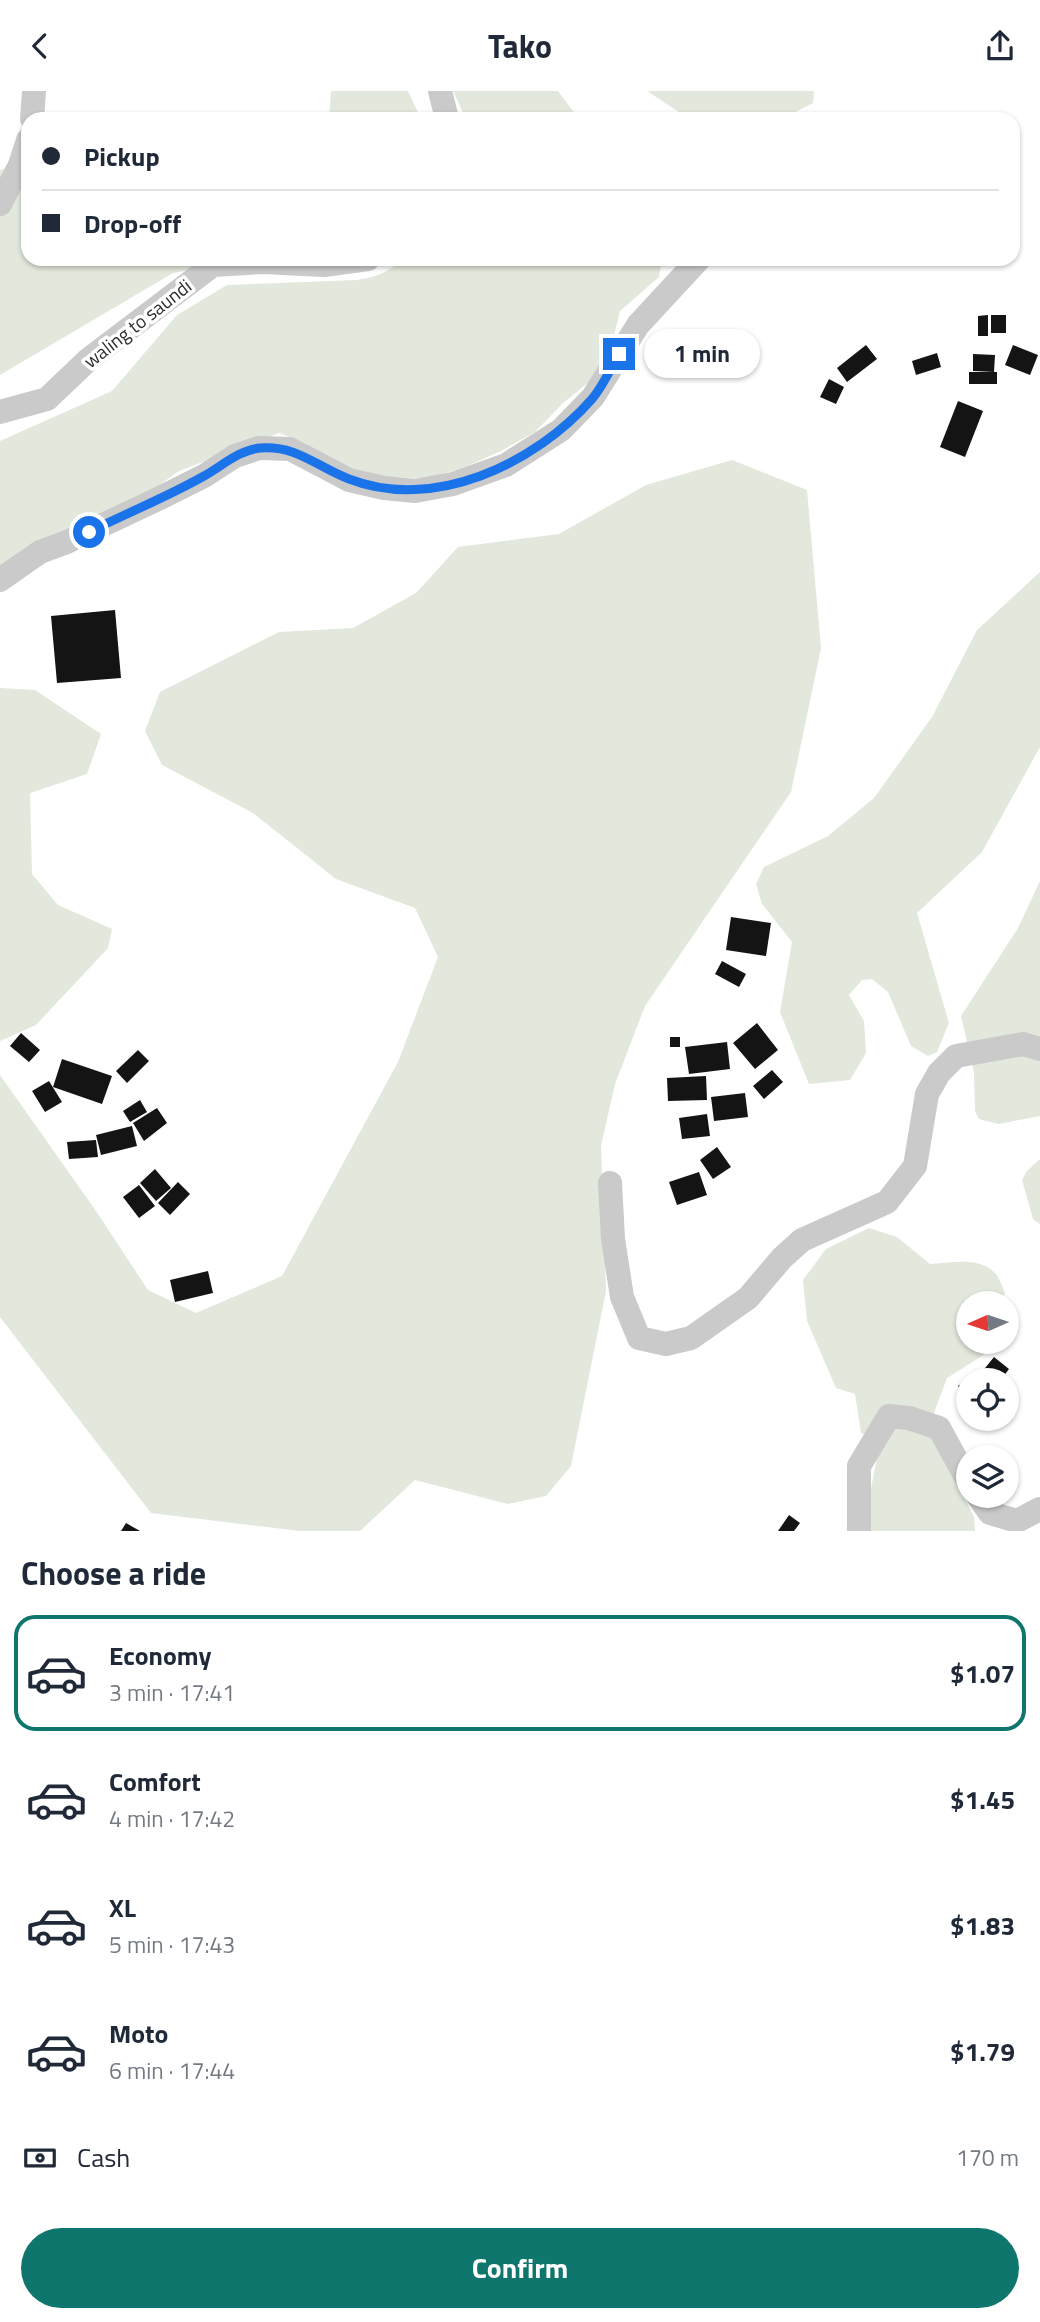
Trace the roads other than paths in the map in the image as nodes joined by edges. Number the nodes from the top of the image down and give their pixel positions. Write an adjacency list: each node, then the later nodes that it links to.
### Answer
1 (34, 91): 3 (street)
2 (440, 91): 4 (street)
3 (32, 112)
4 (445, 112)
5 (21, 162): 6 (street)
6 (0, 204)
7 (212, 266): 9 (street, waling to saundi)
8 (693, 266): 10 (street)
9 (0, 412)
10 (0, 580)
11 (1040, 1049): 12 (street)
12 (610, 1183)
13 (956, 1459): 16 (street)
14 (986, 1508): 15 (street)
15 (1040, 1509)
16 (859, 1531)

